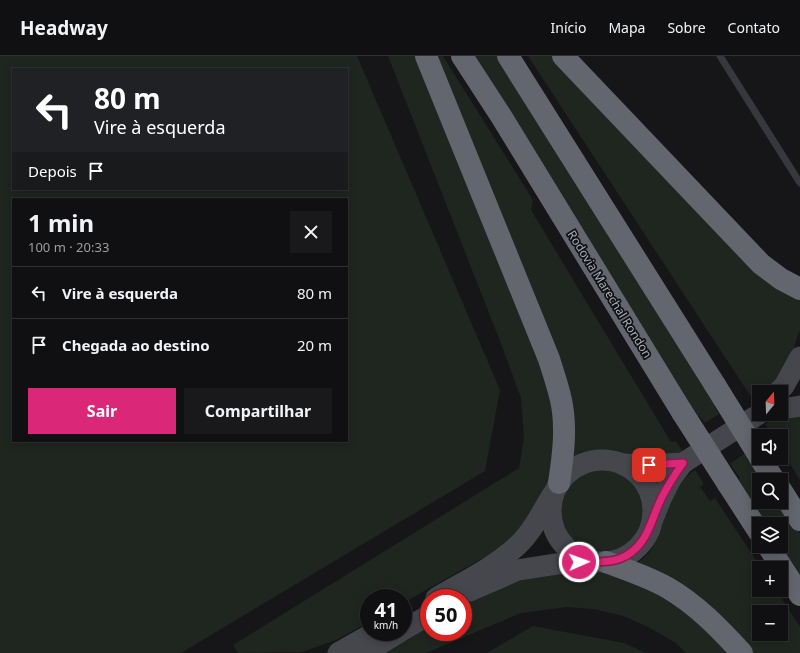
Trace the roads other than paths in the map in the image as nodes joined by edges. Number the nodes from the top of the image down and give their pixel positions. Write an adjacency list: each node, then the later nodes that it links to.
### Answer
1 (426, 56): 16 (highway)
2 (462, 56): 19 (highway, Rodovia Marechal Rondon, bridge)
3 (508, 56): 13 (highway, bridge)
4 (563, 56): 7 (highway)
5 (720, 56): 6 (lane)
6 (800, 182)
7 (800, 289)
8 (800, 357): 9 (main road)
9 (785, 385)
10 (800, 406): 11 (main road)
11 (788, 407)
12 (752, 419): 14 (main road)
13 (752, 444)
14 (683, 463): 15 (main road); 20 (main road)
15 (622, 464): 16 (main road); 20 (main road)
16 (557, 487): 22 (main road); 23 (main road)
17 (788, 501): 18 (highway)
18 (800, 520)
19 (752, 521)
20 (648, 532): 22 (main road)
21 (773, 553): 25 (highway)
22 (601, 562): 24 (main road); 30 (highway)
23 (451, 589)
24 (472, 590)
25 (800, 595)
26 (360, 641): 28 (main road)
27 (385, 641): 29 (main road)
28 (338, 653)
29 (365, 653)
30 (742, 653)

